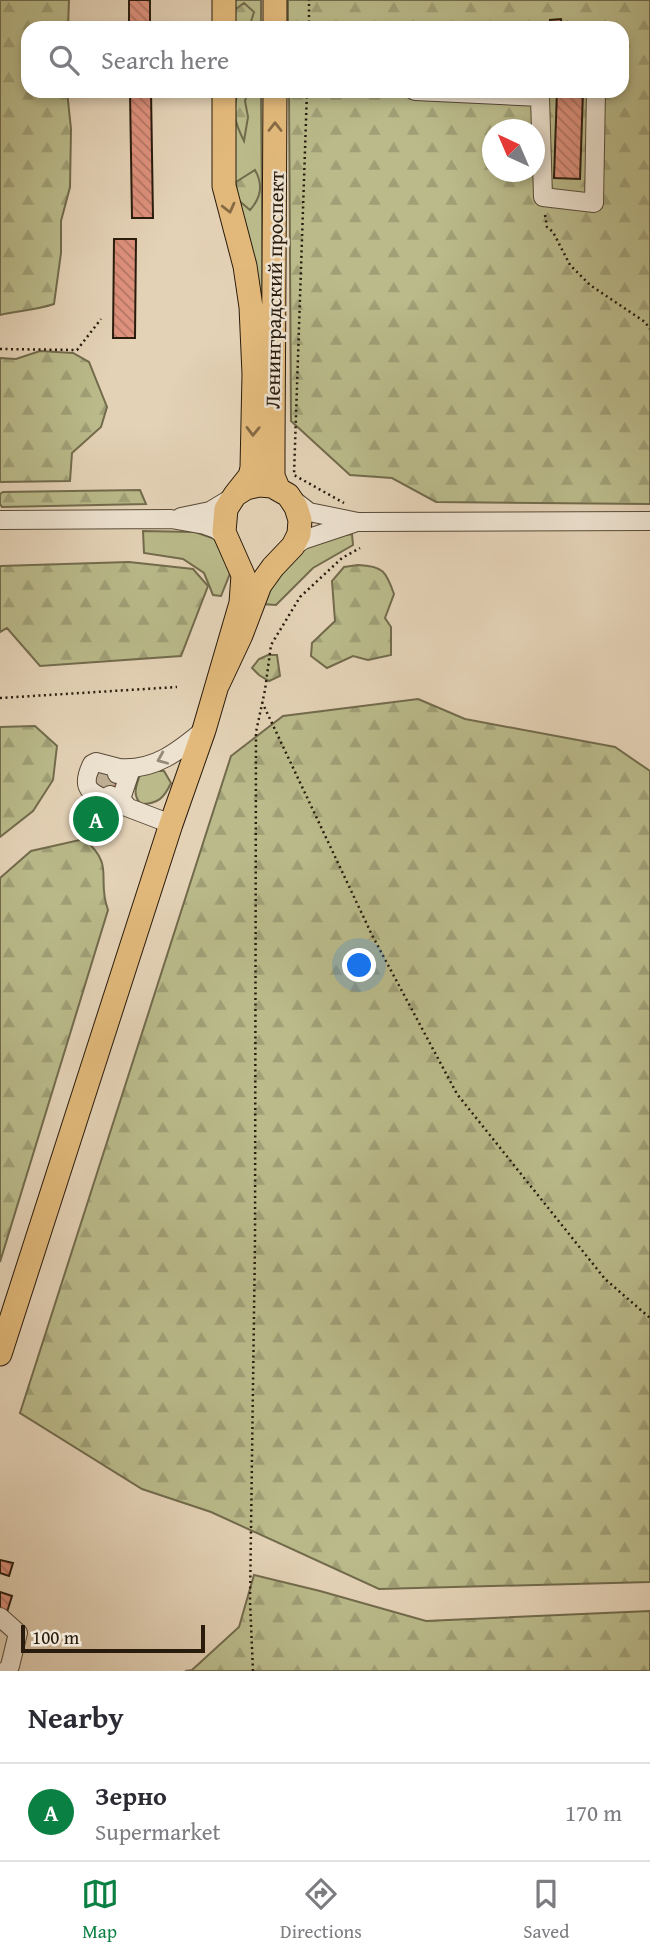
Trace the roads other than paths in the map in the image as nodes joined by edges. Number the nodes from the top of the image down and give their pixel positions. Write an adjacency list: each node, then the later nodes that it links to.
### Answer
1 (224, 0): 3 (main road)
2 (275, 0): 4 (main road)
3 (224, 21)
4 (275, 21)
5 (224, 98): 10 (main road, Ленинградский проспект, one-way to 10)
6 (275, 98): 9 (main road, Ленинградский проспект, one-way to 6)
7 (540, 98): 8 (street)
8 (596, 98)
9 (283, 492): 10 (main road); 14 (street); 16 (main road)
10 (236, 495): 11 (street); 15 (main road)
11 (170, 519): 12 (street); 15 (street)
12 (0, 520)
13 (650, 521): 14 (street)
14 (358, 522): 16 (street)
15 (226, 537): 16 (main road); 17 (main road)
16 (288, 551): 17 (main road)
17 (218, 684): 18 (main road)
18 (204, 730): 19 (street, one-way to 19); 21 (main road)
19 (114, 768): 20 (street); 20 (street)
20 (109, 796): 21 (street)
21 (171, 824): 22 (main road)
22 (0, 1354)
23 (0, 1617): 24 (street)
24 (6, 1671)

